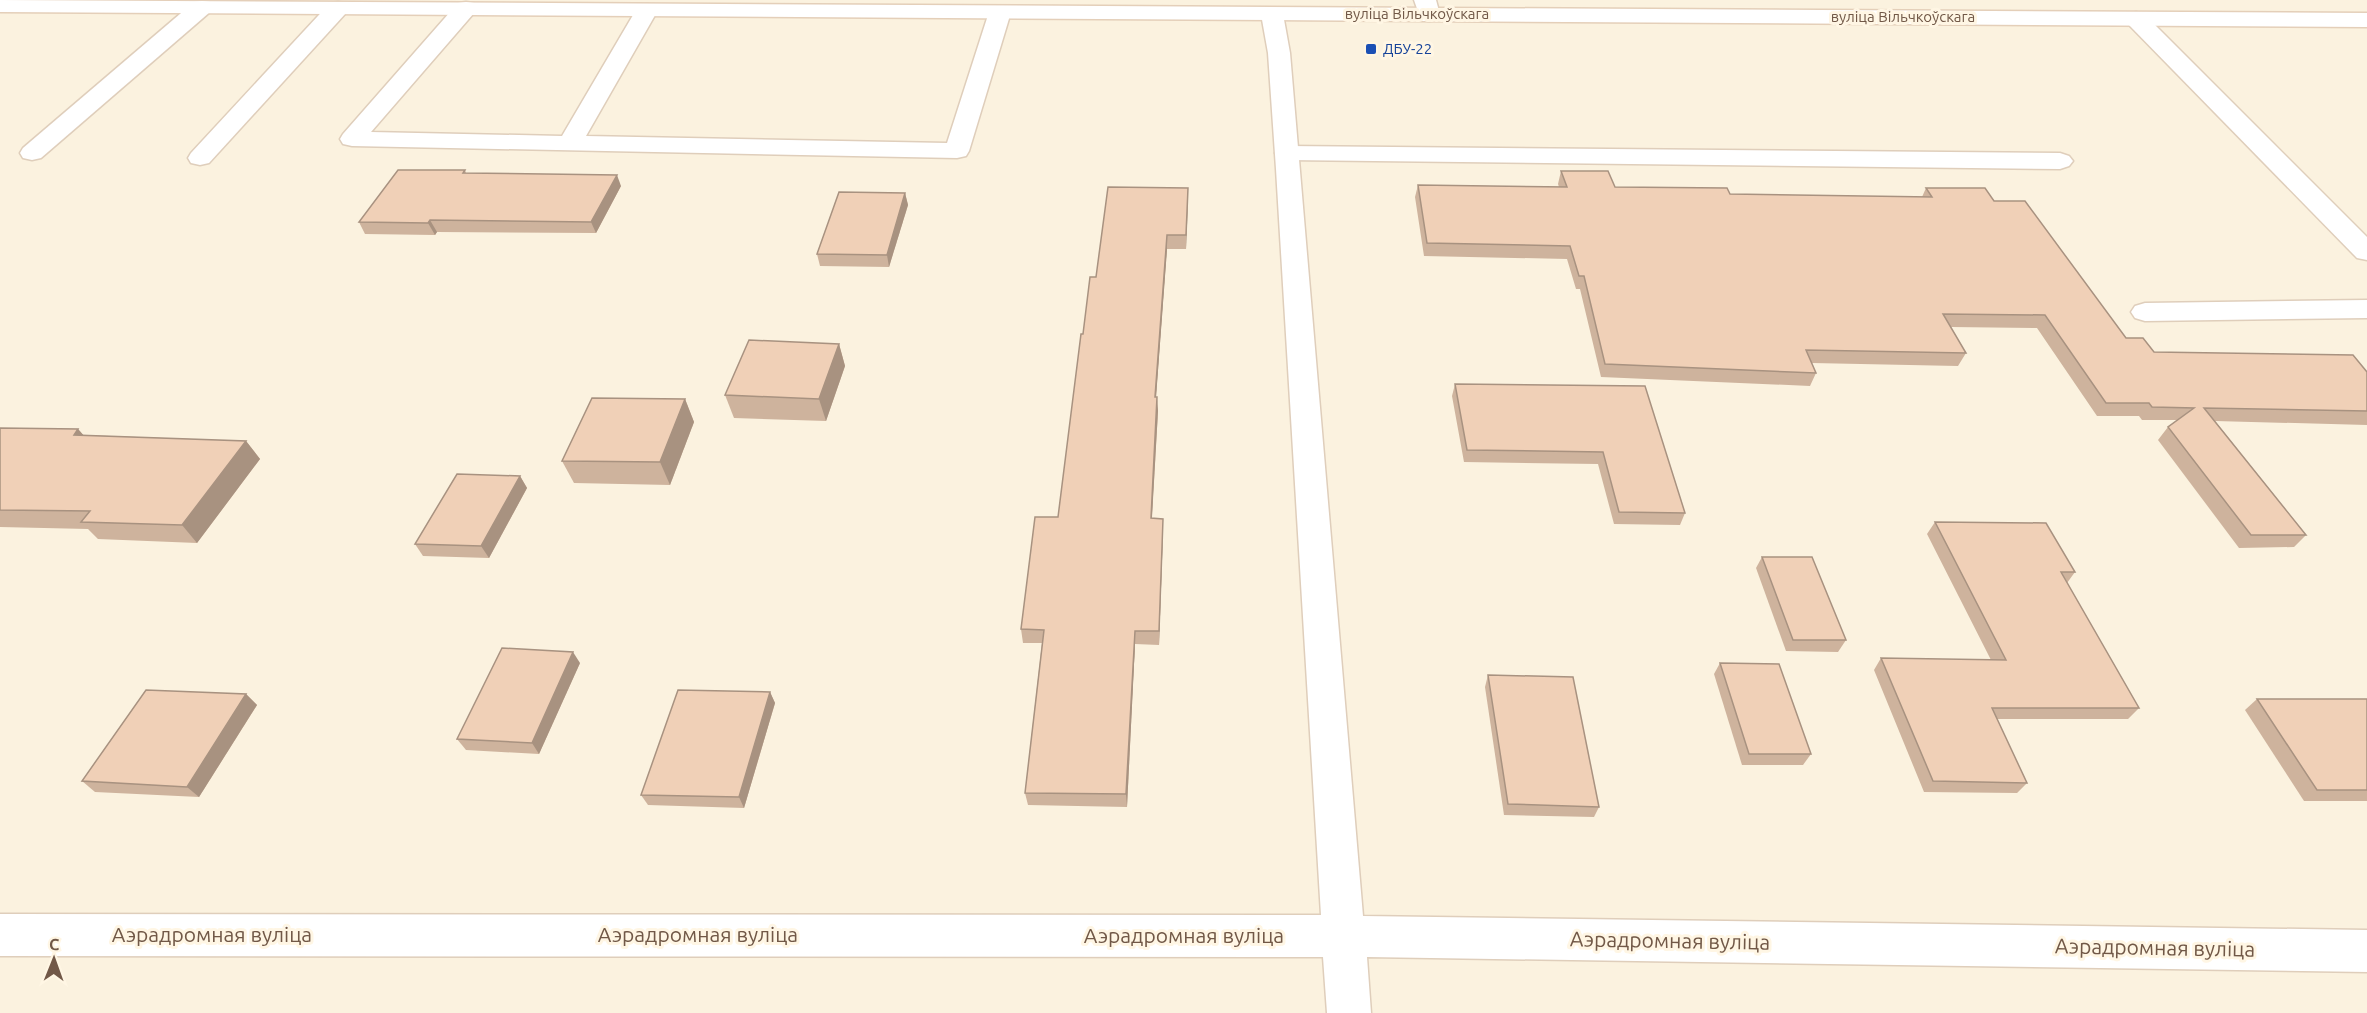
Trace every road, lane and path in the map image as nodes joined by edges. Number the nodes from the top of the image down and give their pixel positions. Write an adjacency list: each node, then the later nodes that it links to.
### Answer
1 (299, 4): 4 (main road, вуліца Вільчкоўскага); 6 (main road, вуліца Вільчкоўскага)
2 (0, 6): 4 (main road, вуліца Вільчкоўскага)
3 (897, 6): 8 (main road, вуліца Вільчкоўскага); 9 (main road, вуліца Вільчкоўскага)
4 (202, 7): 14 (main road)
5 (1427, 7): 10 (main road, вуліца Вільчкоўскага); 11 (main road, вуліца Вільчкоўскага)
6 (338, 8): 7 (main road, вуліца Вільчкоўскага); 16 (main road)
7 (466, 8): 8 (main road, вуліца Вільчкоўскага); 13 (main road)
8 (647, 10): 13 (main road)
9 (1000, 12): 10 (main road, вуліца Вільчкоўскага); 13 (main road)
10 (1272, 14): 15 (main road)
11 (2136, 19): 12 (main road, вуліца Вільчкоўскага); 18 (main road)
12 (2367, 21)
13 (570, 143)
14 (32, 153)
15 (1287, 153): 17 (main road); 22 (main road)
16 (200, 158)
17 (2060, 161)
18 (2367, 252)
19 (2367, 309): 20 (main road)
20 (2145, 312)
21 (0, 935): 22 (main road, Аэрадромная вуліца)
22 (1344, 936): 23 (main road, Аэрадромная вуліца); 24 (main road)
23 (2367, 951)
24 (1348, 1013)

